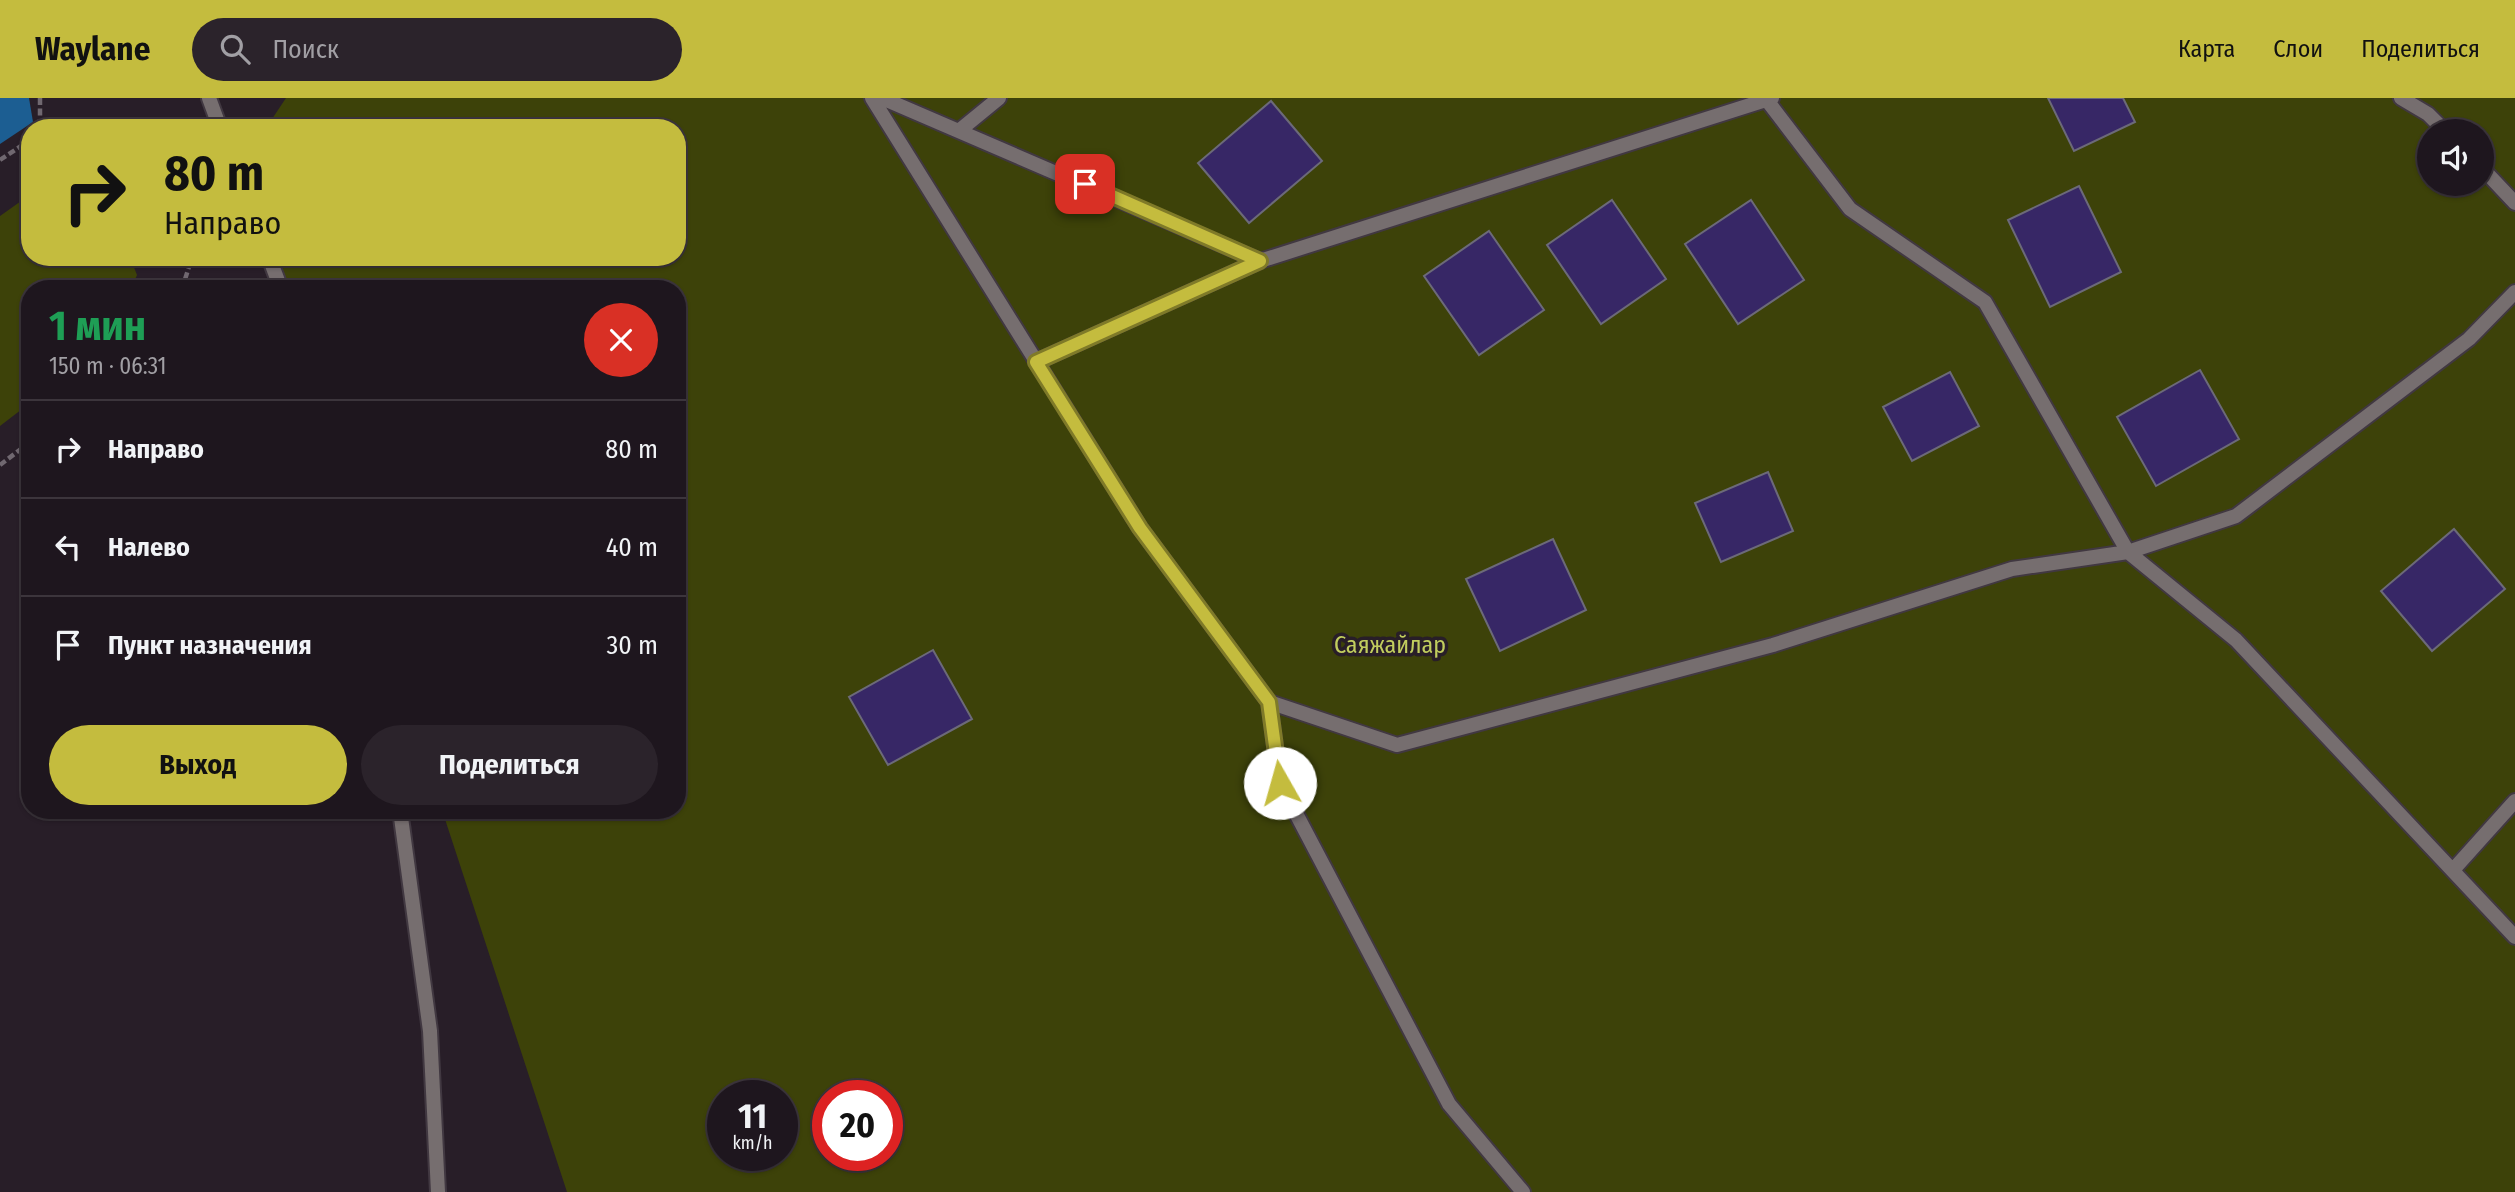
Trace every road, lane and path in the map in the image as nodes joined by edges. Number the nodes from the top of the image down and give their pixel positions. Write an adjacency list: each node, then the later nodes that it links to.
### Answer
1 (40, 98): 8 (path)
2 (209, 98): 9 (lane)
3 (872, 98): 18 (lane)
4 (882, 98): 11 (lane)
5 (999, 98): 11 (lane)
6 (2401, 98): 10 (lane)
7 (1769, 99): 16 (lane); 21 (lane)
8 (40, 119)
9 (217, 119)
10 (2433, 119)
11 (960, 130): 16 (lane)
12 (21, 146): 13 (path)
13 (0, 160)
14 (2494, 181): 15 (lane)
15 (2515, 203)
16 (1260, 261): 18 (lane)
17 (2515, 292): 21 (lane)
18 (1036, 362): 22 (lane)
19 (21, 449): 20 (path)
20 (0, 465)
21 (2128, 552): 22 (lane); 25 (lane)
22 (1269, 702): 28 (lane)
23 (2515, 801): 25 (lane)
24 (401, 819): 27 (lane)
25 (2453, 870): 26 (lane)
26 (2515, 937)
27 (438, 1192)
28 (1523, 1192)

